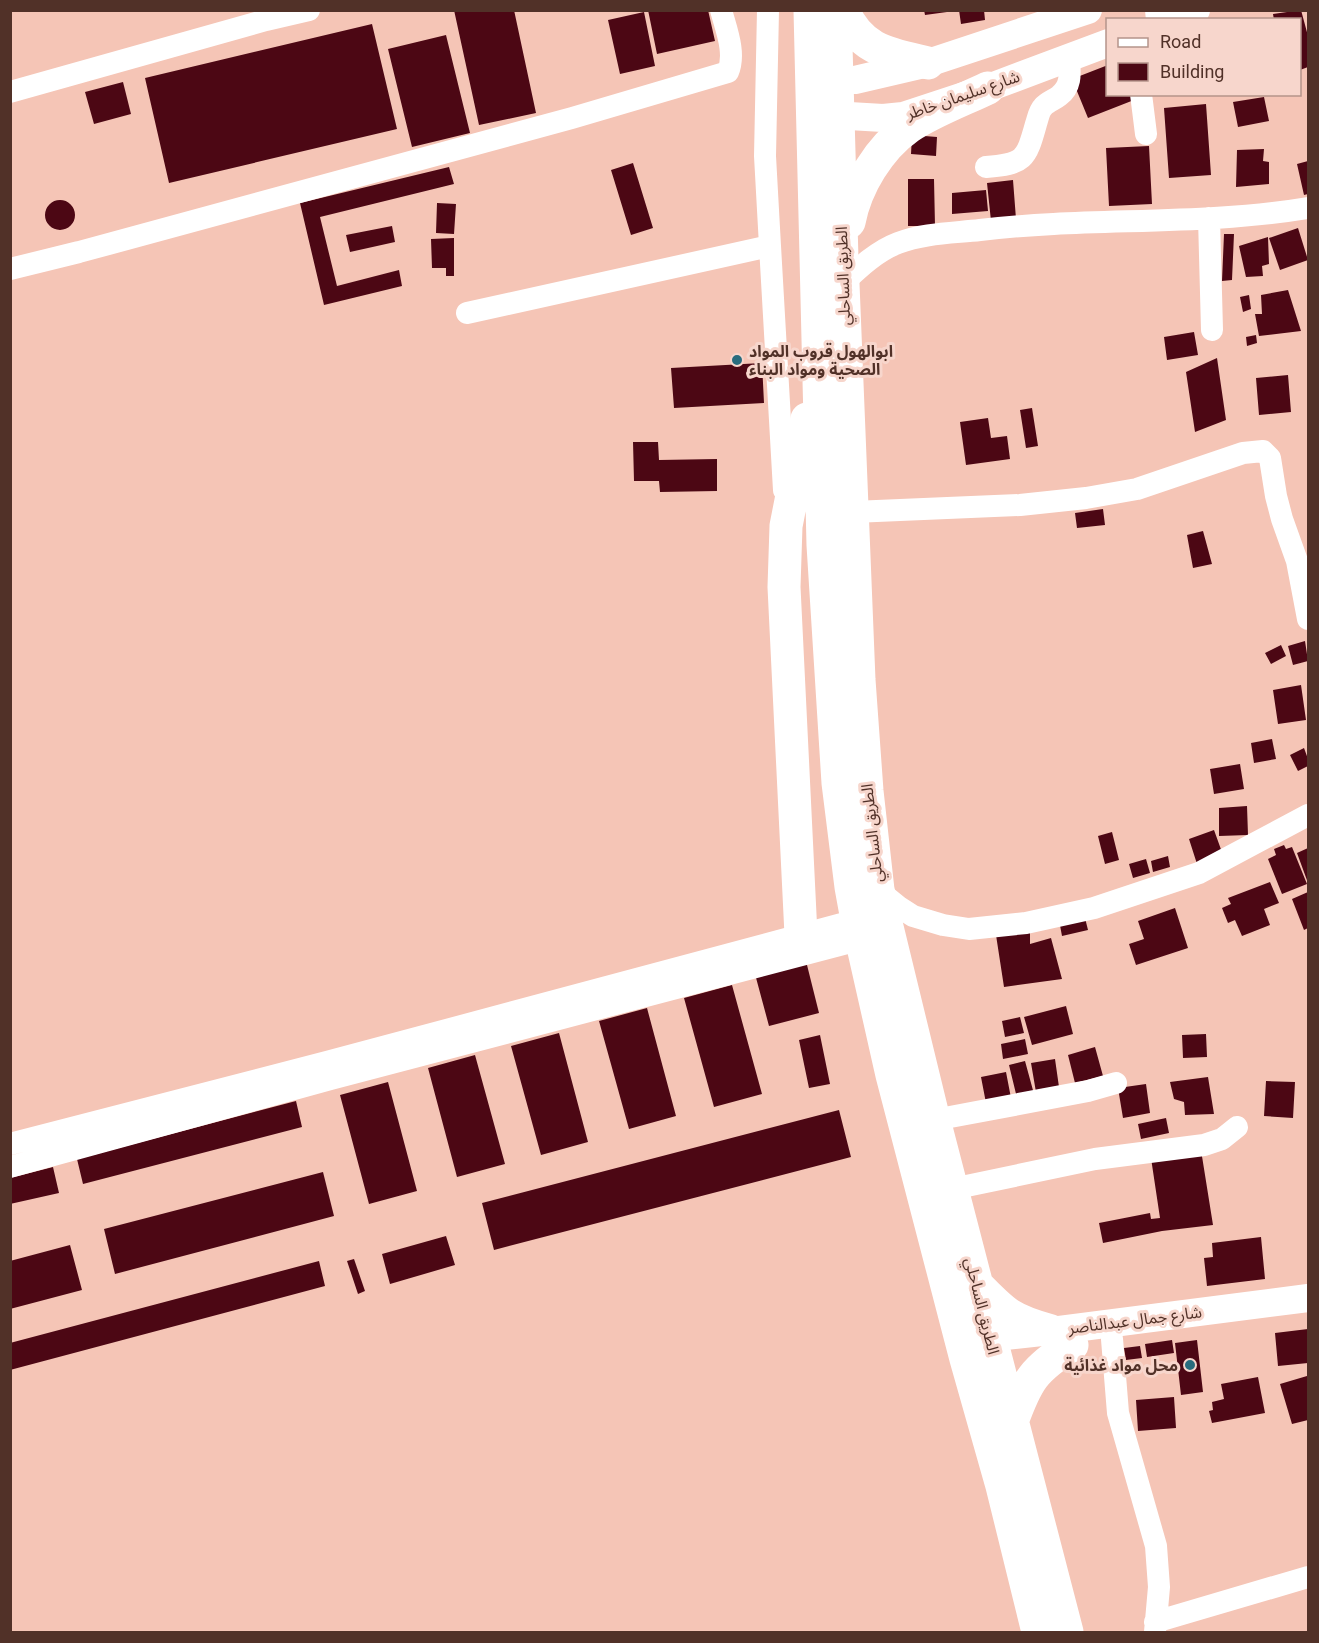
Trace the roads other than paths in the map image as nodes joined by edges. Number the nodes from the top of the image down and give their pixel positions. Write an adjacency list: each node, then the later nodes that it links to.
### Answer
1 (309, 10): 13 (street)
2 (721, 10): 21 (street)
3 (768, 10): 20 (street)
4 (810, 10): 11 (highway, الطريق الساحلي)
5 (835, 10): 11 (highway, الطريق الساحلي)
6 (843, 10): 10 (highway)
7 (1088, 10): 10 (main road)
8 (1106, 43): 9 (main road, شارع سليمان خاطر)
9 (1069, 58): 12 (main road, شارع سليمان خاطر); 17 (street)
10 (928, 63): 11 (main road)
11 (825, 81): 15 (highway, الطريق الساحلي)
12 (988, 88): 15 (main road, شارع سليمان خاطر); 22 (highway)
13 (10, 92)
14 (1142, 96): 16 (street)
15 (825, 115): 22 (highway, الطريق الساحلي); 25 (highway, الطريق الساحلي)
16 (1146, 134)
17 (986, 167)
18 (1308, 208): 19 (street)
19 (1209, 218): 22 (street); 24 (street)
20 (770, 246): 23 (street); 27 (street)
21 (10, 269)
22 (843, 271): 26 (highway, الطريق الساحلي)
23 (467, 313)
24 (1212, 330)
25 (819, 356): 27 (highway); 32 (highway, الطريق الساحلي)
26 (853, 512): 28 (street); 31 (highway, الطريق الساحلي)
27 (786, 526): 33 (highway)
28 (1300, 544): 29 (street)
29 (1308, 619)
30 (1308, 815): 31 (street)
31 (878, 890): 36 (highway, الطريق الساحلي)
32 (859, 930): 33 (street); 34 (street); 46 (highway, الطريق الساحلي)
33 (801, 935): 34 (street)
34 (329, 1071): 38 (street); 39 (street)
35 (1116, 1083): 36 (street)
36 (933, 1120): 40 (highway, الطريق الساحلي)
37 (1237, 1127): 40 (street)
38 (10, 1144)
39 (10, 1167)
40 (952, 1189): 41 (highway, الطريق الساحلي)
41 (976, 1284): 44 (highway); 46 (highway, الطريق الساحلي)
42 (1308, 1298): 44 (main road, شارع جمال عبدالناصر)
43 (1308, 1317): 45 (main road, شارع جمال عبدالناصر)
44 (1062, 1338): 45 (main road, شارع جمال عبدالناصر); 46 (main road, شارع جمال عبدالناصر); 47 (highway)
45 (1112, 1339): 49 (street)
46 (978, 1348): 47 (highway, الطريق الساحلي); 50 (highway, الطريق الساحلي)
47 (1012, 1422): 51 (highway, الطريق الساحلي)
48 (1308, 1577): 49 (street)
49 (1155, 1627)
50 (1038, 1632)
51 (1067, 1632)

